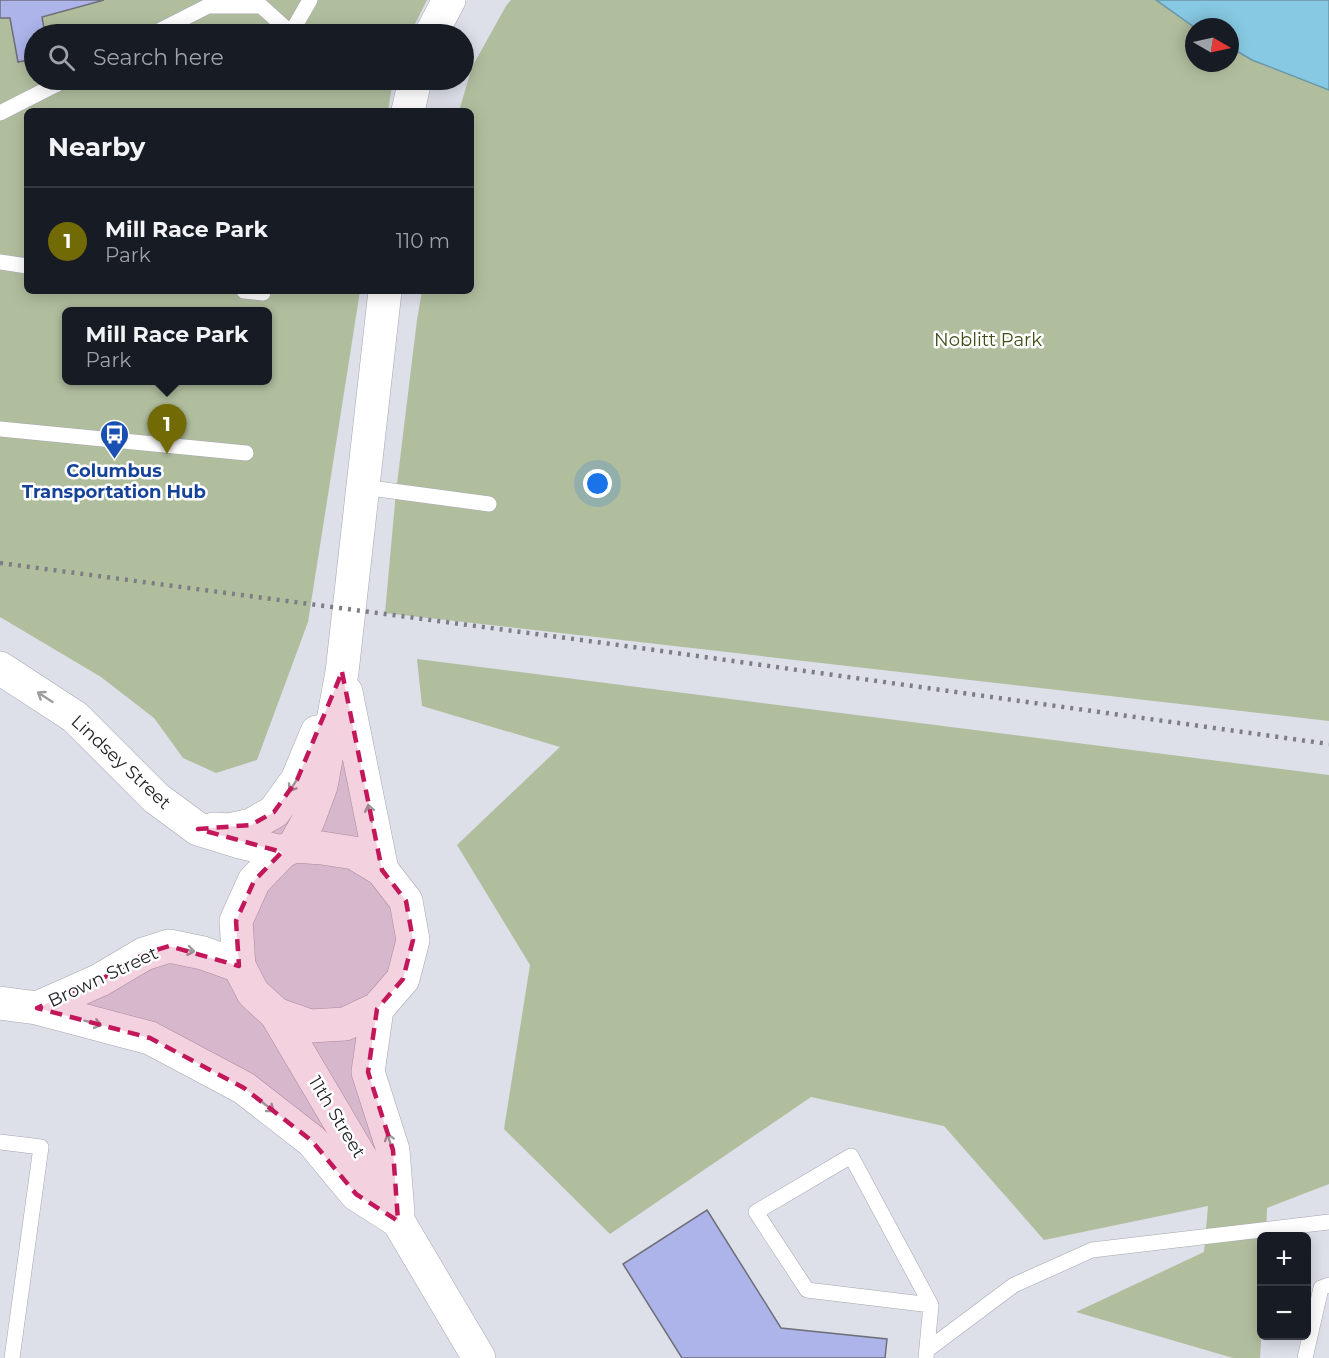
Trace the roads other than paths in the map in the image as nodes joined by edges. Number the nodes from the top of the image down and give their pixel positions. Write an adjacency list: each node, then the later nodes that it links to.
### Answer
1 (309, 0): 5 (lane)
2 (449, 0): 6 (main road)
3 (173, 24): 4 (lane)
4 (281, 24)
5 (296, 24)
6 (436, 24)
7 (45, 90): 10 (lane)
8 (413, 90): 9 (main road)
9 (409, 108)
10 (0, 113)
11 (0, 262): 12 (lane)
12 (24, 266)
13 (385, 294): 16 (main road)
14 (0, 429): 15 (lane)
15 (246, 453)
16 (363, 487): 17 (lane); 19 (main road)
17 (489, 504)
18 (0, 668): 20 (main road, Lindsey Street, one-way to 18)
19 (342, 672): 20 (main road, one-way to 20); 21 (main road); 22 (main road, one-way to 19)
20 (198, 829): 21 (main road, Lindsey Street)
21 (288, 849): 22 (main road); 23 (main road)
22 (382, 870): 26 (main road)
23 (239, 966): 25 (main road, Brown Street, one-way to 23); 27 (main road)
24 (0, 1003): 25 (main road, Brown Street)
25 (37, 1008): 29 (main road, one-way to 29)
26 (377, 1009): 27 (main road); 29 (main road, 11th Street, one-way to 26)
27 (276, 1014): 29 (main road, 11th Street)
28 (0, 1142): 34 (lane)
29 (398, 1221): 35 (main road, 11th Street)
30 (1329, 1222): 33 (lane)
31 (1326, 1283): 36 (lane)
32 (932, 1305): 32 (lane); 33 (lane)
33 (926, 1354)
34 (12, 1358)
35 (479, 1358)
36 (1305, 1358)

